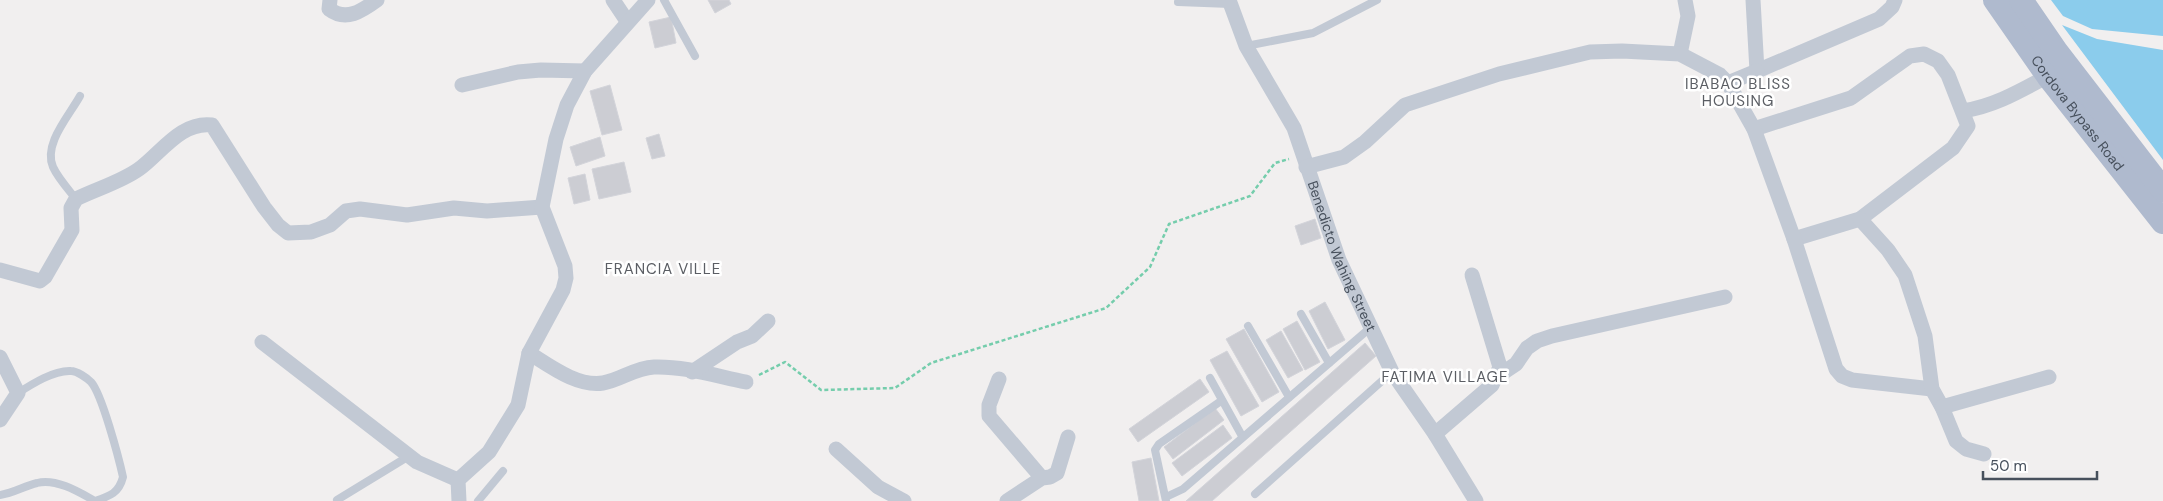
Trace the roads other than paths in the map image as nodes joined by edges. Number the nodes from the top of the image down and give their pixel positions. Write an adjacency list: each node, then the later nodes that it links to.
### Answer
1 (330, 0): 2 (street)
2 (377, 0)
3 (613, 0): 14 (street)
4 (648, 0): 14 (street)
5 (664, 0): 17 (lane)
6 (1378, 0): 15 (lane)
7 (1685, 0): 16 (street)
8 (1753, 0): 19 (street)
9 (1895, 0): 19 (street)
10 (1996, 0): 20 (main road, Cordova Bypass Road)
11 (2021, 0): 27 (main road, Cordova Bypass Road)
12 (1178, 2): 13 (lane)
13 (1230, 2): 15 (street, Benedicto Wahing Street)
14 (627, 21): 18 (street)
15 (1246, 46): 26 (street, Benedicto Wahing Street)
16 (1680, 54): 21 (street); 26 (street)
17 (695, 56)
18 (585, 71): 22 (street); 29 (street)
19 (1758, 71): 21 (street)
20 (2048, 76): 24 (street); 31 (main road, Cordova Bypass Road)
21 (1728, 83): 25 (street)
22 (462, 85)
23 (80, 96): 28 (lane)
24 (1963, 111): 25 (street); 30 (street)
25 (1754, 129): 32 (street)
26 (1304, 161): 39 (street, Benedicto Wahing Street)
27 (2163, 190)
28 (76, 199): 29 (street); 33 (street)
29 (542, 207): 41 (street)
30 (1860, 219): 32 (street); 51 (street)
31 (2163, 222)
32 (1794, 239): 51 (street)
33 (0, 270)
34 (1472, 275): 46 (street)
35 (1725, 297): 46 (street)
36 (1302, 314): 43 (lane)
37 (768, 321): 44 (street)
38 (1248, 326): 53 (lane)
39 (1370, 328): 43 (lane); 45 (street, Benedicto Wahing Street)
40 (262, 342): 62 (street)
41 (529, 353): 44 (street); 65 (street)
42 (0, 357): 52 (street)
43 (1329, 363): 53 (lane)
44 (692, 372): 50 (street)
45 (1392, 372): 57 (street, Benedicto Wahing Street); 67 (lane)
46 (1498, 376): 57 (street)
47 (2049, 377): 55 (street)
48 (1210, 378): 54 (lane)
49 (999, 379): 64 (street)
50 (746, 382)
51 (1932, 389): 55 (street)
52 (18, 393): 56 (street); 68 (lane)
53 (1289, 397): 58 (lane)
54 (1221, 401): 58 (lane); 69 (lane)
55 (1942, 406): 61 (street)
56 (0, 420)
57 (1435, 434): 75 (street, Benedicto Wahing Street)
58 (1242, 436): 69 (lane)
59 (1068, 437): 64 (street)
60 (836, 449): 66 (street)
61 (1984, 454)
62 (409, 456): 65 (street); 70 (lane)
63 (503, 471): 72 (lane)
64 (1042, 478): 74 (street)
65 (458, 480): 71 (street)
66 (877, 494): 73 (street)
67 (1255, 494)
68 (0, 495)
69 (1166, 499)
70 (337, 500)
71 (459, 501)
72 (478, 501)
73 (904, 501)
74 (1007, 501)
75 (1476, 501)

